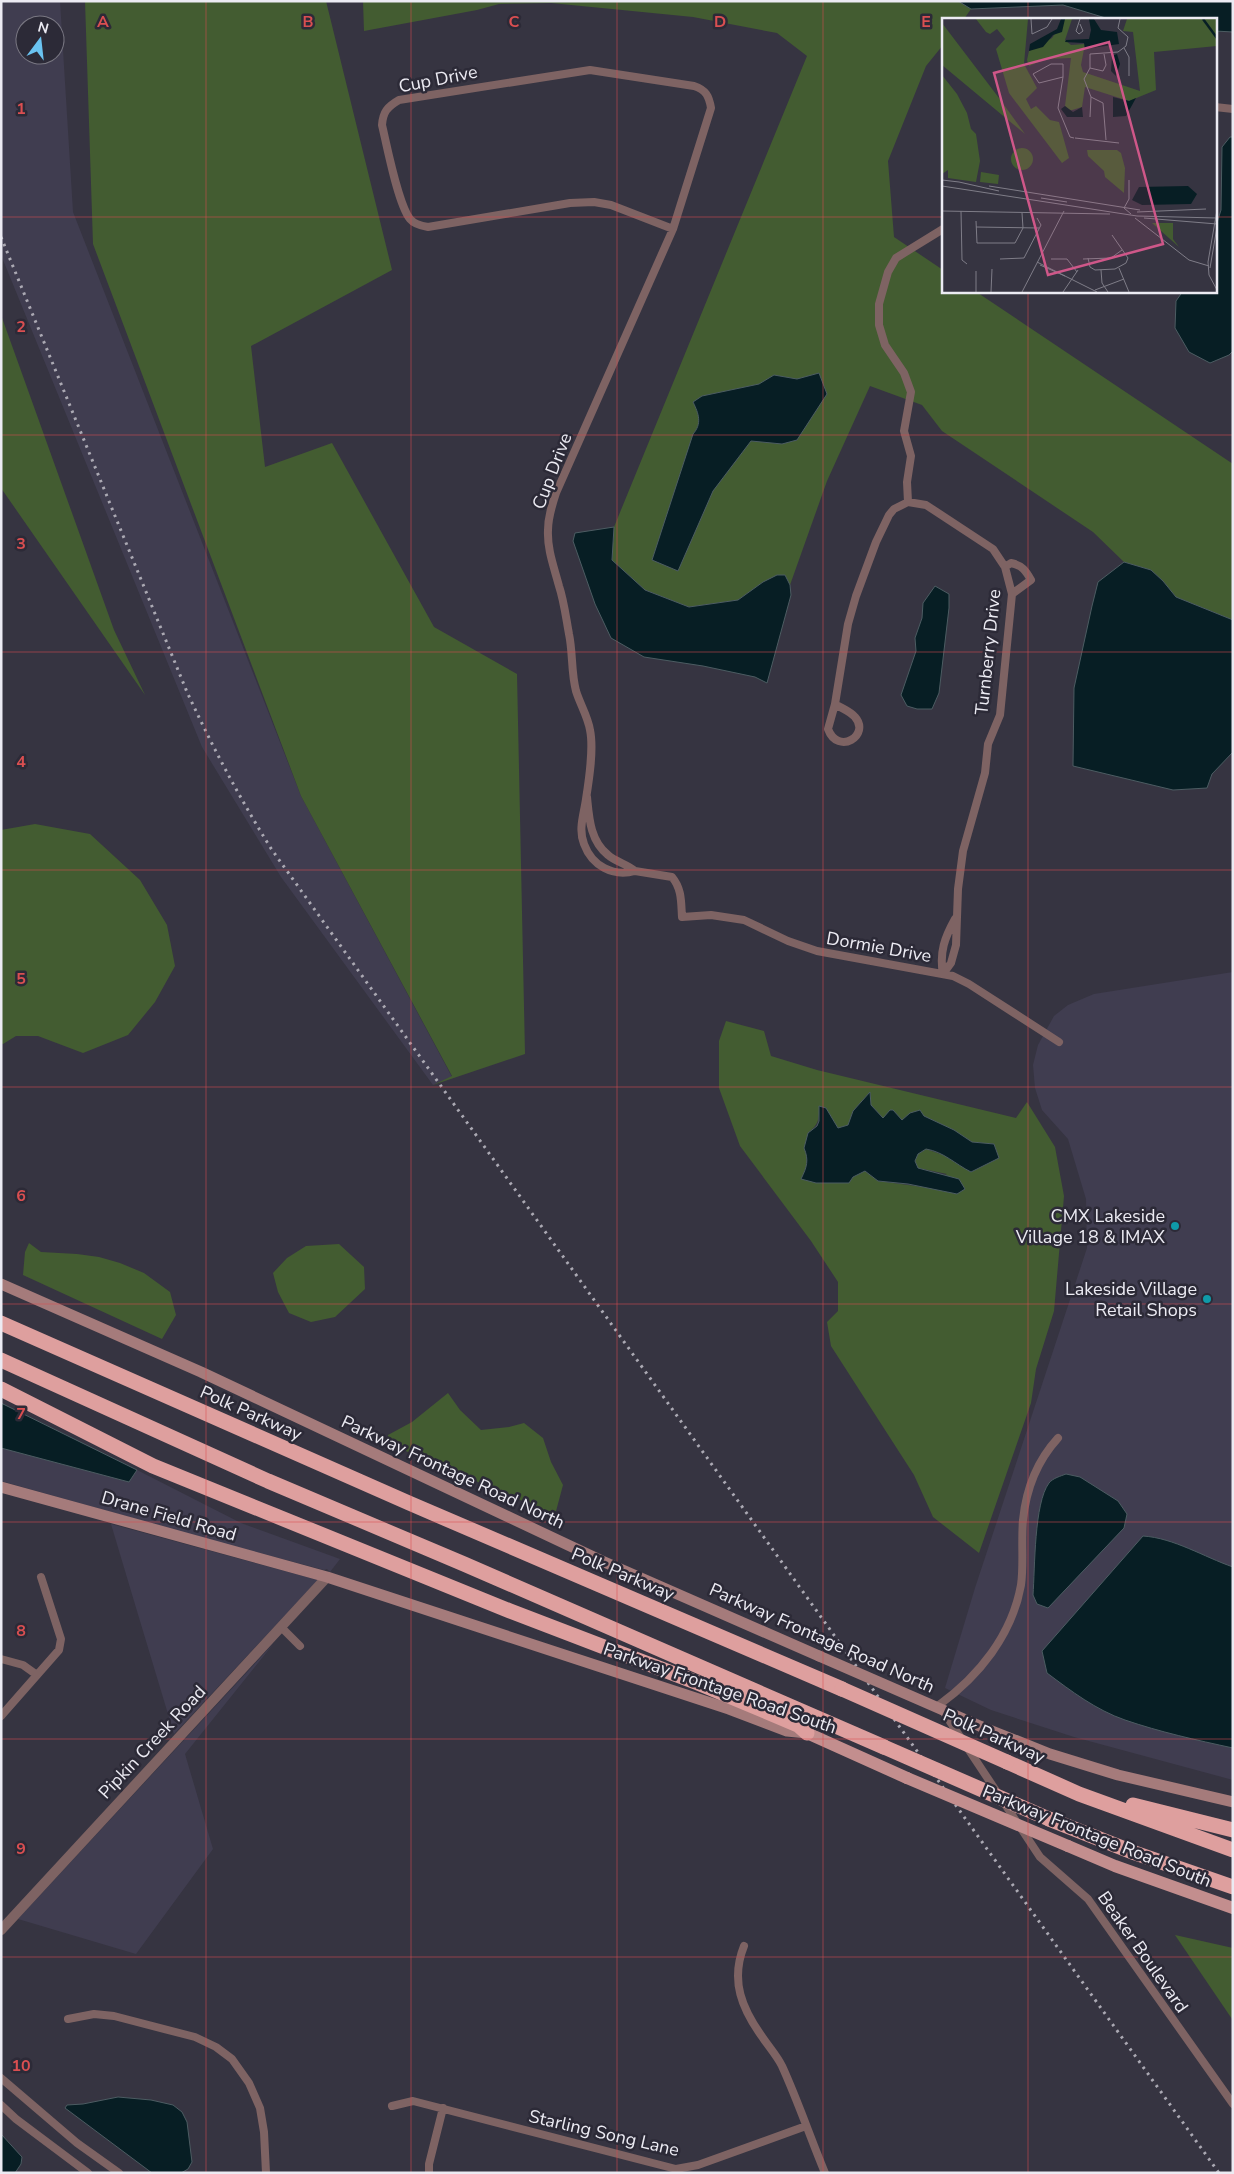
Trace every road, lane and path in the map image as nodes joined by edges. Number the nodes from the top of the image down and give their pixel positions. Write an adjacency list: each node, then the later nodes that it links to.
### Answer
1 (1216, 107): 2 (street)
2 (1233, 109)
3 (673, 229): 3 (street, Cup Drive); 9 (street, Cup Drive)
4 (942, 230): 5 (street)
5 (908, 502): 6 (street, Turnberry Drive); 8 (street)
6 (1005, 567): 7 (street, Turnberry Drive); 7 (street)
7 (1012, 594): 13 (street, Turnberry Drive)
8 (835, 704): 8 (street)
9 (586, 797): 10 (street); 11 (street)
10 (603, 850): 11 (street); 12 (street)
11 (594, 859): 12 (street)
12 (635, 870): 14 (street, Dormie Drive)
13 (958, 915): 14 (street, Turnberry Drive); 14 (street, Turnberry Drive)
14 (943, 974): 15 (street, Dormie Drive)
15 (1058, 1042)
16 (1, 1284): 31 (main road, Parkway Frontage Road North, bridge)
17 (1, 1323): 30 (highway, Polk Parkway, bridge)
18 (1, 1360): 34 (highway, bridge)
19 (1, 1389): 29 (highway)
20 (1058, 1438): 40 (street, Beaker Boulevard)
21 (1, 1487): 23 (main road, Drane Field Road)
22 (41, 1577): 27 (street)
23 (327, 1577): 24 (street, Pipkin Creek Road); 29 (main road, Parkway Frontage Road South)
24 (281, 1627): 25 (street); 36 (street, Pipkin Creek Road)
25 (300, 1646)
26 (1, 1660): 27 (street)
27 (37, 1675): 28 (street)
28 (1, 1716)
29 (807, 1733): 35 (main road, Parkway Frontage Road South, bridge)
30 (1060, 1785): 32 (highway); 33 (highway, Polk Parkway)
31 (1233, 1802)
32 (1233, 1830)
33 (1233, 1850)
34 (1233, 1887)
35 (1233, 1908)
36 (1, 1930)
37 (744, 1946): 44 (street)
38 (68, 2020): 47 (street)
39 (1, 2078): 46 (street)
40 (1233, 2104)
41 (1, 2105): 45 (street)
42 (392, 2106): 43 (street, Starling Song Lane)
43 (442, 2108): 44 (street, Starling Song Lane); 48 (street)
44 (806, 2126): 49 (street)
45 (88, 2173)
46 (119, 2173)
47 (266, 2173)
48 (429, 2173)
49 (825, 2173)

